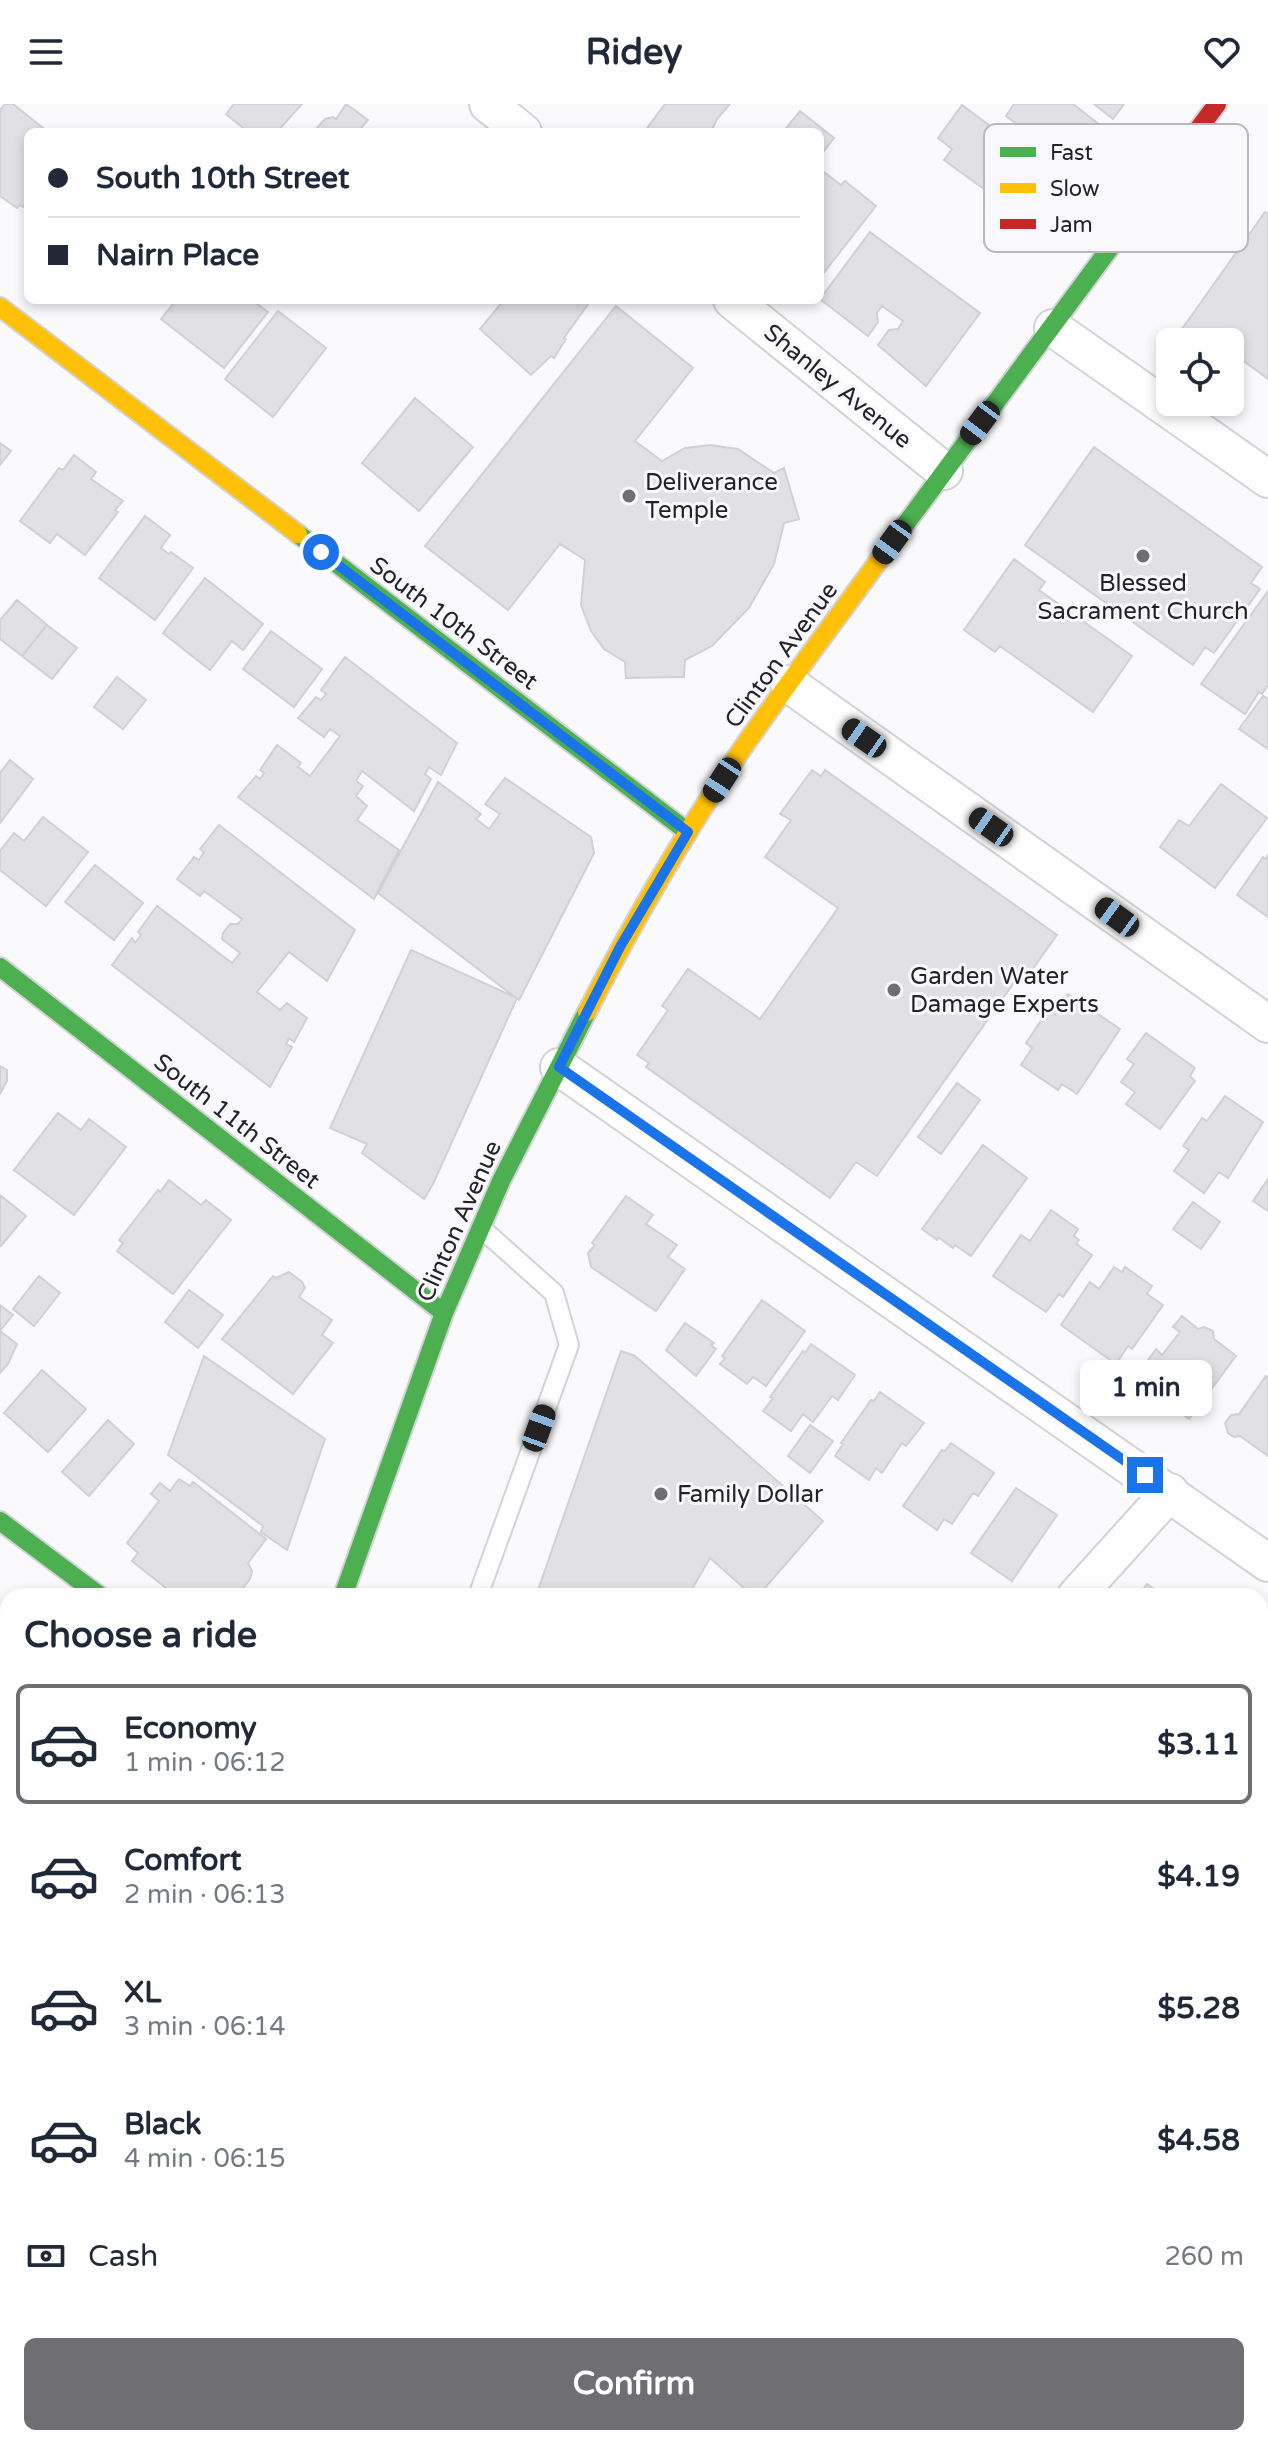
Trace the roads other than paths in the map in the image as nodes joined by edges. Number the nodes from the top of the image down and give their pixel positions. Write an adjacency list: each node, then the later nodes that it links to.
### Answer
1 (488, 104): 4 (street)
2 (1217, 104): 3 (main road, Clinton Avenue)
3 (1202, 124)
4 (518, 128)
5 (1109, 252): 8 (main road, Clinton Avenue)
6 (737, 304): 9 (street, Shanley Avenue)
7 (0, 307): 12 (main road, South 10th Street)
8 (1053, 328): 9 (main road, Clinton Avenue); 10 (street)
9 (944, 471): 11 (main road, Clinton Avenue)
10 (1268, 479)
11 (789, 684): 12 (main road, Clinton Avenue); 14 (street)
12 (688, 832): 15 (main road, Clinton Avenue)
13 (0, 967): 17 (main road, South 11th Street)
14 (1268, 1024)
15 (559, 1067): 16 (main road, Clinton Avenue); 18 (street)
16 (481, 1228): 17 (main road, Clinton Avenue); 23 (lane)
17 (444, 1313): 22 (main road, Clinton Avenue)
18 (1170, 1492): 20 (street); 24 (street)
19 (0, 1521): 21 (main road)
20 (1268, 1563)
21 (89, 1588)
22 (346, 1588)
23 (481, 1588)
24 (1083, 1588)

